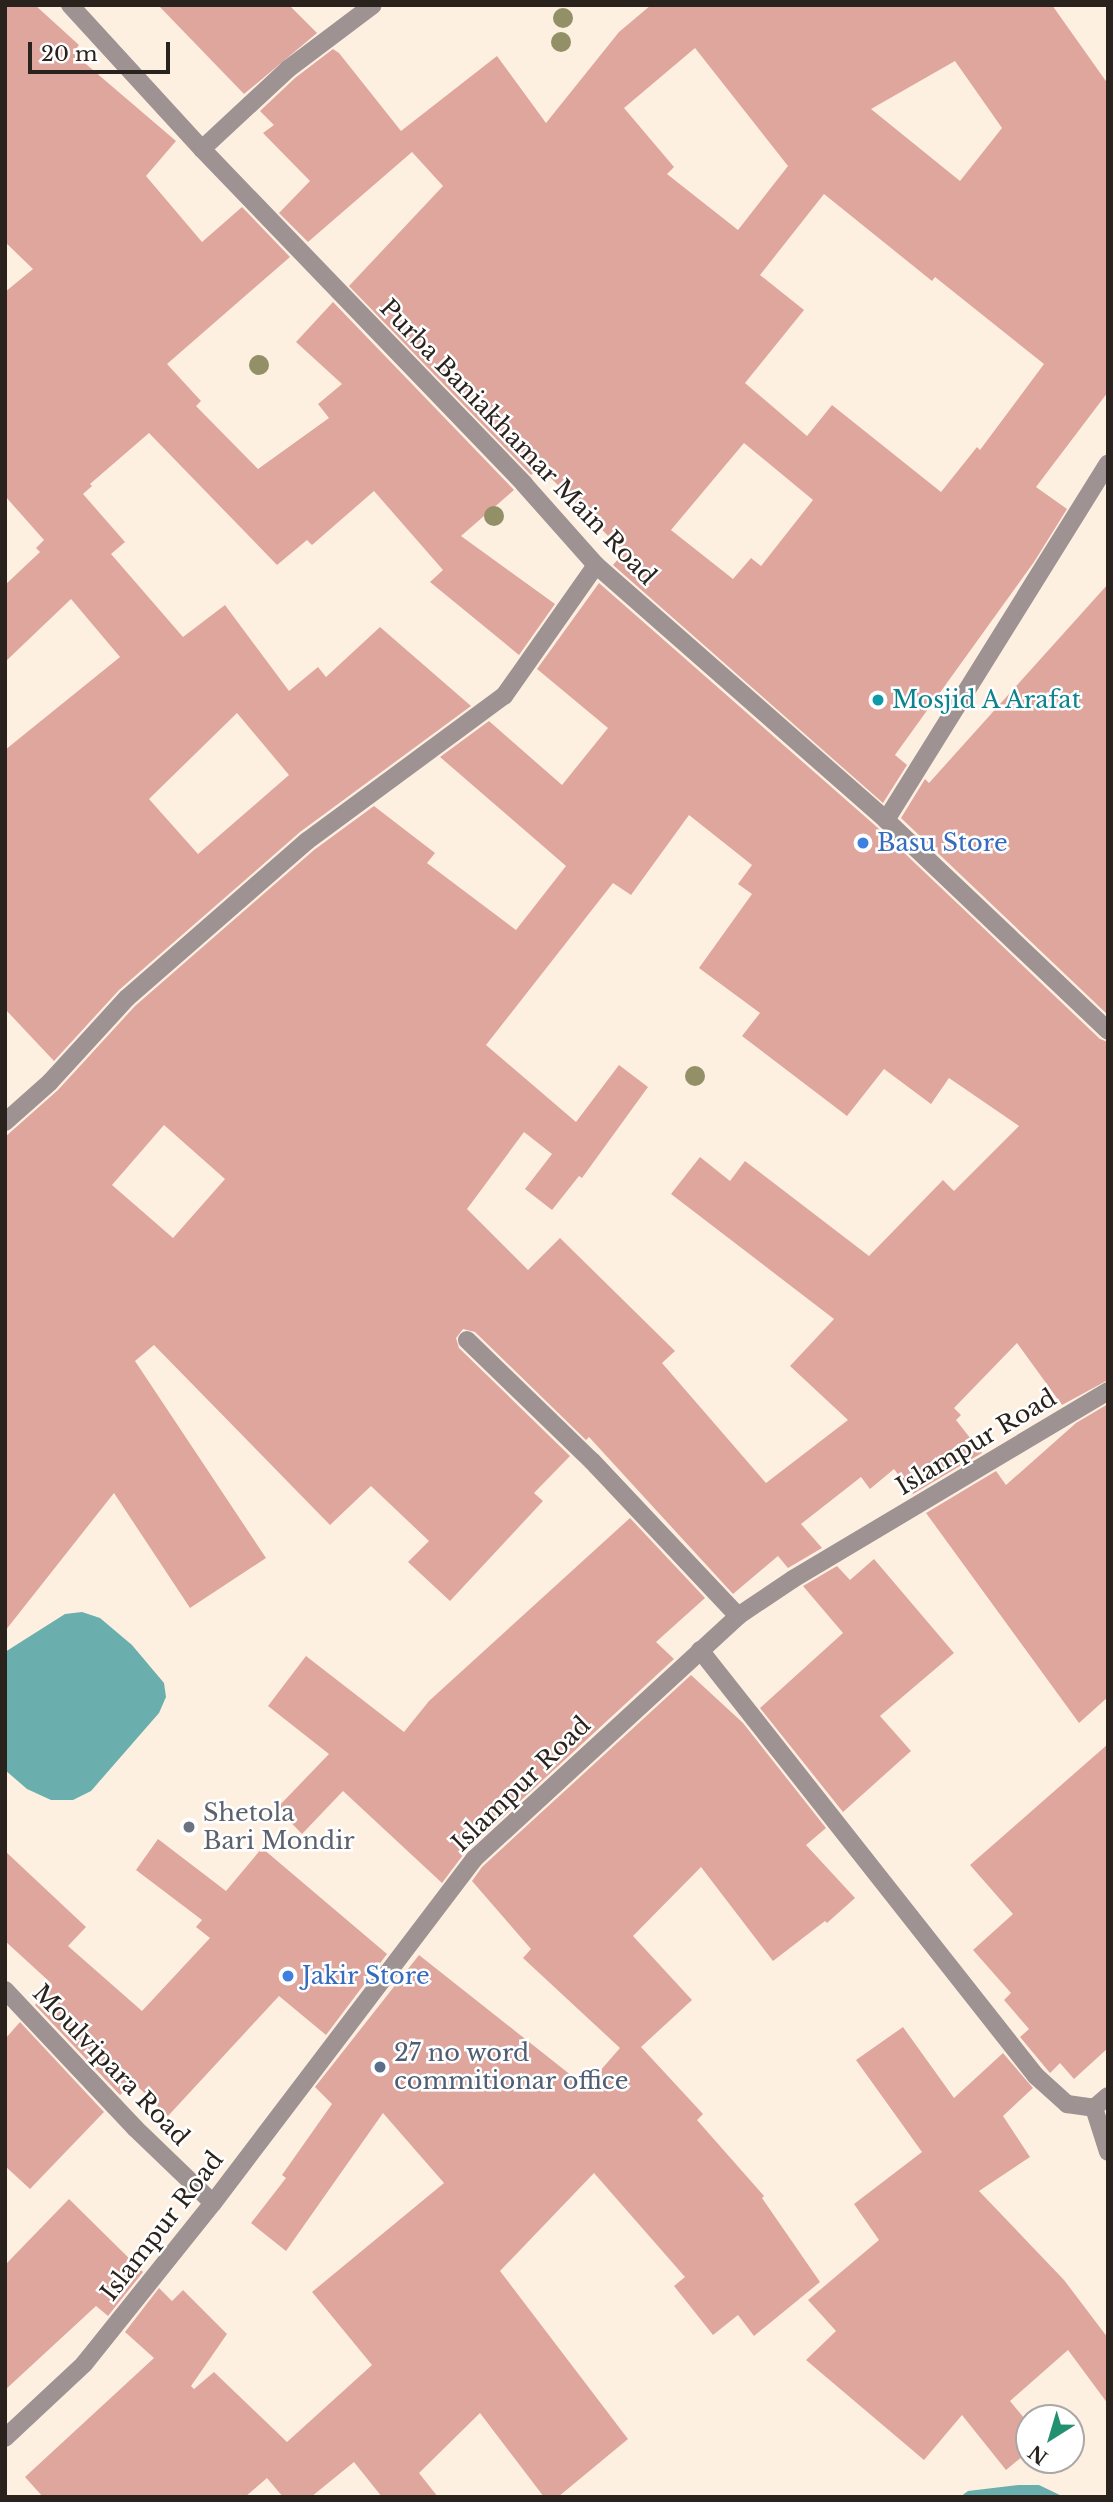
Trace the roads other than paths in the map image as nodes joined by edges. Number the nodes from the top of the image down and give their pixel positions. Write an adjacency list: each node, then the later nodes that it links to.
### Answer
1 (70, 5): 3 (street, Purba Baniakhamar Main Road)
2 (373, 5): 3 (street)
3 (202, 149): 5 (street, Purba Baniakhamar Main Road)
4 (1108, 464): 6 (street)
5 (596, 565): 6 (street, Purba Baniakhamar Main Road); 8 (street)
6 (886, 820): 7 (street, Purba Baniakhamar Main Road)
7 (1108, 1031)
8 (5, 1122)
9 (467, 1340): 11 (street)
10 (1108, 1391): 11 (street, Islampur Road)
11 (738, 1616): 12 (street, Islampur Road)
12 (700, 1650): 14 (street); 16 (street, Islampur Road)
13 (5, 1990): 16 (street, Moulvipara Road)
14 (1101, 2102): 15 (street)
15 (1108, 2152)
16 (213, 2203): 17 (street, Islampur Road)
17 (5, 2438)

